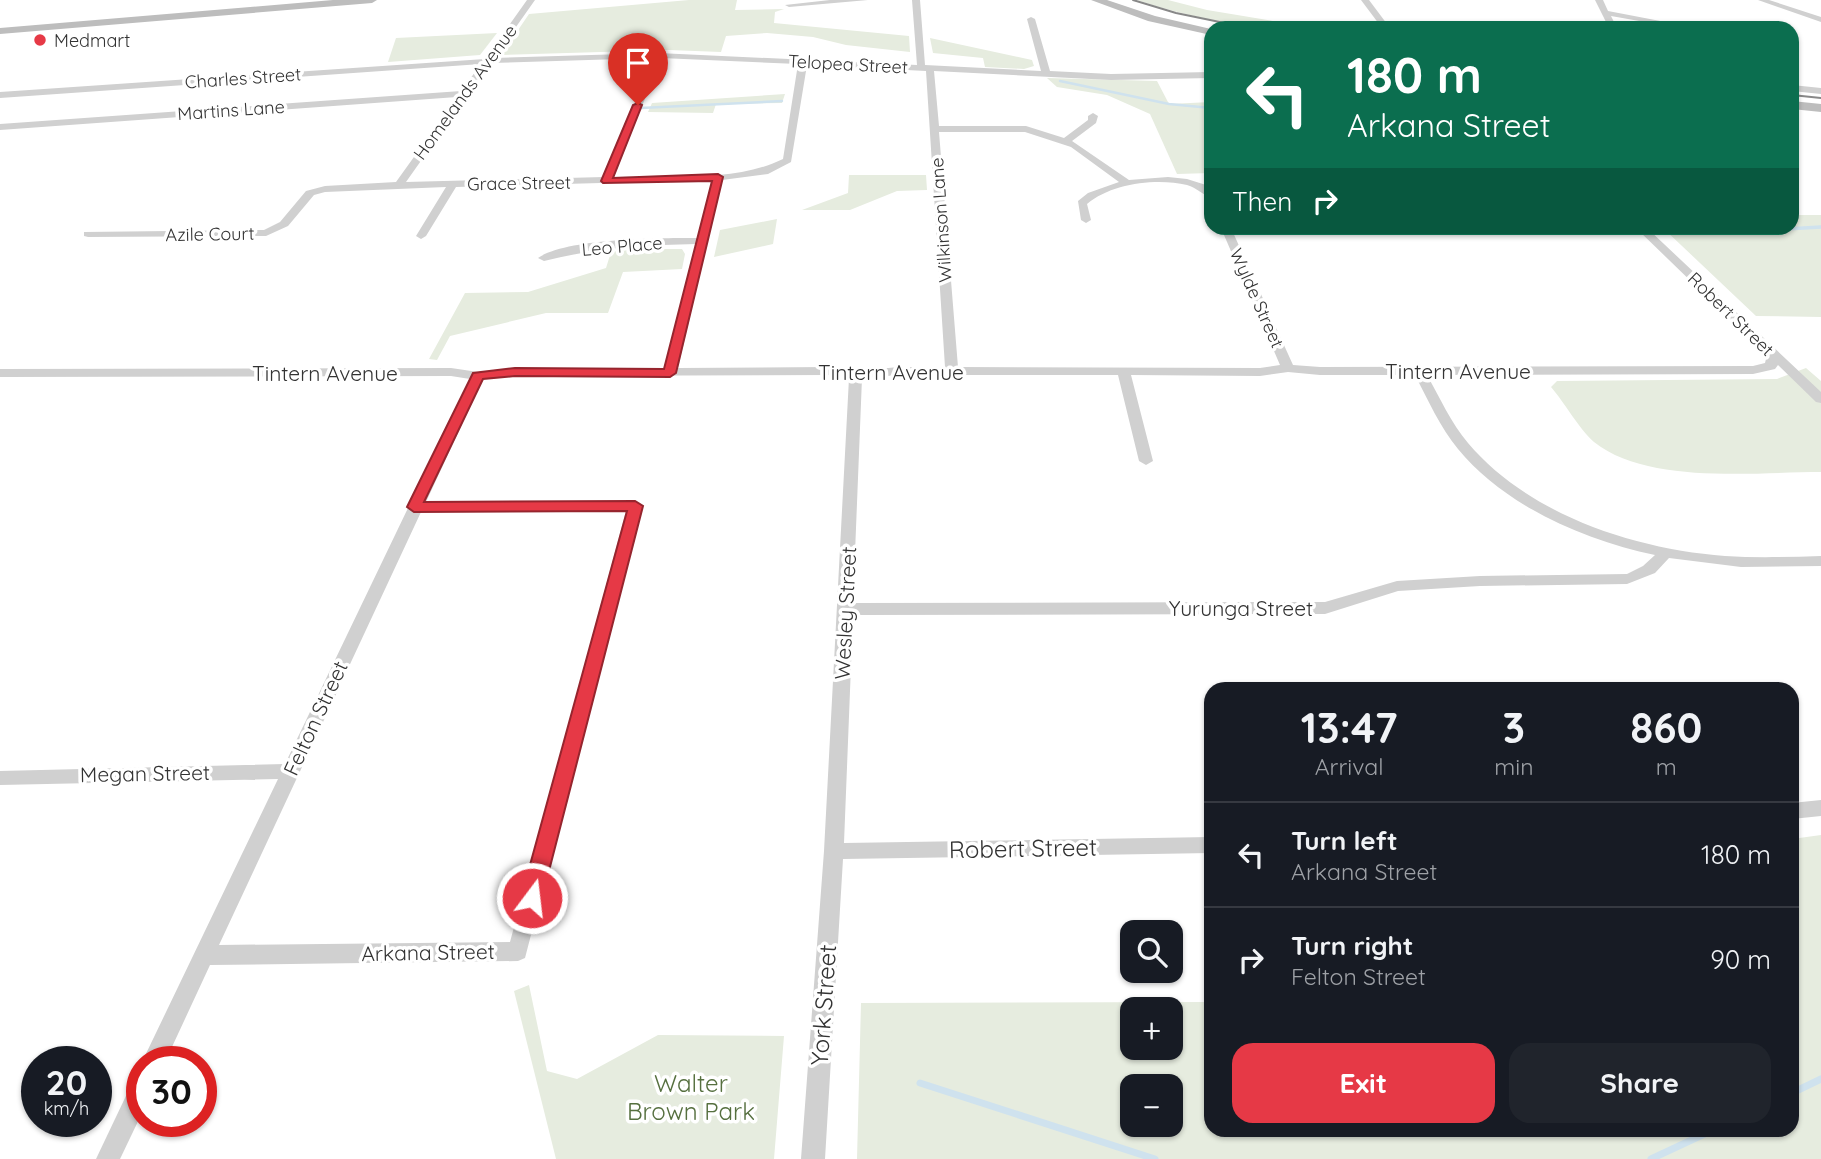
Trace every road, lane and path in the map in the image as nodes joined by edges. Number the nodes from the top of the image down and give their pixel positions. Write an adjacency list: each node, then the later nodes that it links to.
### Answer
1 (373, 0): 16 (main road)
2 (531, 0): 19 (street, Homelands Avenue)
3 (864, 0): 9 (street)
4 (916, 0): 21 (street, Wilkinson Lane)
5 (1096, 0): 17 (main road)
6 (1365, 0): 13 (street)
7 (1599, 0): 10 (street)
8 (1762, 0): 12 (street)
9 (789, 5)
10 (1606, 13): 14 (street); 15 (street)
11 (1031, 19): 22 (street)
12 (1821, 20)
13 (1381, 21)
14 (1610, 21)
15 (1652, 21)
16 (0, 31)
17 (1204, 31)
18 (658, 55): 19 (street, Telopea Street); 20 (street, Telopea Street); 35 (street)
19 (486, 61): 26 (street, Homelands Avenue); 27 (street, Charles Street)
20 (803, 61): 21 (street, Telopea Street); 34 (street, Grace Street)
21 (926, 69): 22 (street, Telopea Street); 32 (street, Wilkinson Lane)
22 (1046, 74): 23 (street, Telopea Street)
23 (1204, 75)
24 (1799, 89): 25 (street)
25 (1821, 91)
26 (462, 94): 31 (street, Martins Lane); 37 (street, Homelands Avenue)
27 (0, 95)
28 (1799, 106): 29 (main road)
29 (1821, 108)
30 (1094, 116): 33 (street)
31 (0, 127)
32 (935, 129): 33 (street); 49 (street, Wilkinson Lane)
33 (1065, 142): 36 (street)
34 (718, 177): 35 (street, Grace Street); 45 (street)
35 (607, 181): 38 (street, Grace Street)
36 (1127, 183): 39 (street); 40 (street)
37 (399, 185): 38 (street, Grace Street); 41 (street, Azile Court)
38 (452, 185): 44 (street)
39 (1204, 186)
40 (1086, 220)
41 (88, 234)
42 (1229, 235): 48 (street, Wylde Street)
43 (1649, 235): 47 (street, Robert Street)
44 (421, 236)
45 (702, 241): 46 (street, Leo Place); 53 (street)
46 (544, 258)
47 (1773, 355): 51 (street, Tintern Avenue); 56 (street, Robert Street)
48 (1288, 368): 50 (street, Tintern Avenue); 51 (street, Tintern Avenue)
49 (952, 371): 50 (street, Tintern Avenue); 54 (street, Tintern Avenue)
50 (1123, 371): 57 (street)
51 (1419, 371): 59 (street)
52 (0, 373): 55 (street, Tintern Avenue)
53 (670, 373): 54 (street, Tintern Avenue); 55 (street, Tintern Avenue)
54 (856, 375): 61 (street, Wesley Street)
55 (478, 376): 58 (street, Felton Street)
56 (1821, 399)
57 (1146, 461)
58 (414, 507): 62 (street, Felton Street); 68 (street, Arkana Street)
59 (1665, 553): 60 (street); 61 (street, Yurunga Street)
60 (1821, 561)
61 (845, 610): 67 (street, Wesley Street)
62 (290, 771): 63 (street, Megan Street); 68 (street, Felton Street)
63 (0, 778)
64 (1821, 808): 65 (street)
65 (1799, 810)
66 (1204, 845): 67 (street, Robert Street)
67 (834, 851): 72 (street, York Street)
68 (204, 955): 69 (street, Felton Street)
69 (161, 1046)
70 (126, 1121): 71 (street)
71 (108, 1159)
72 (813, 1159)

